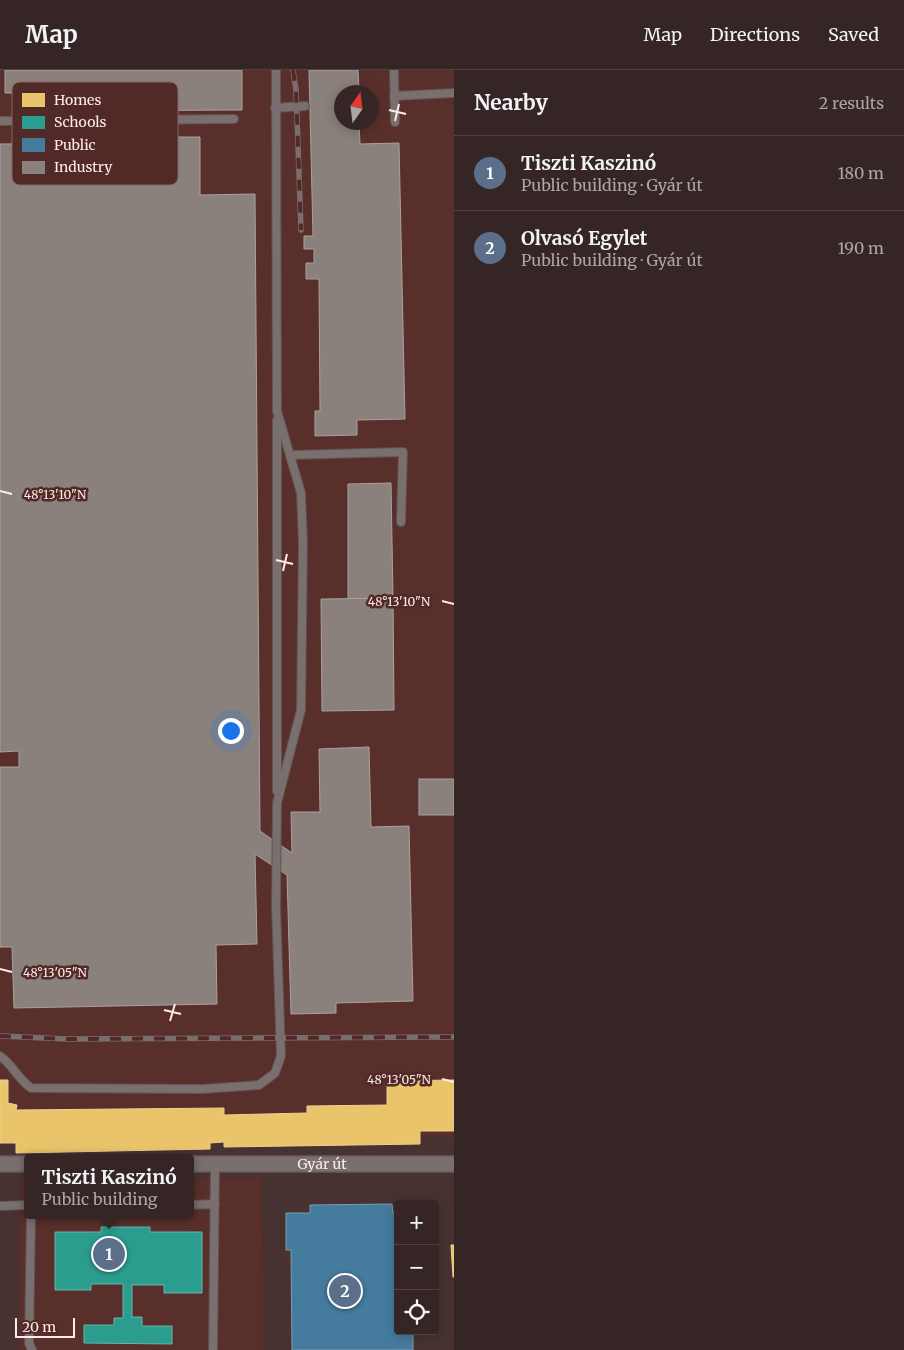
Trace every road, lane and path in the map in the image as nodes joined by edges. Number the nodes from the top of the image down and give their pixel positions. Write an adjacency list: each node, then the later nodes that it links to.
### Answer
1 (276, 70): 6 (lane)
2 (394, 70): 4 (lane)
3 (454, 93): 4 (lane)
4 (394, 96): 9 (lane)
5 (304, 106): 6 (lane)
6 (275, 108): 10 (lane)
7 (178, 119): 8 (lane)
8 (234, 119)
9 (395, 122)
10 (277, 411): 11 (lane); 13 (lane)
11 (290, 455): 12 (lane); 13 (lane)
12 (401, 522)
13 (277, 803): 14 (lane)
14 (0, 1056)
15 (0, 1164): 16 (street)
16 (24, 1164)
17 (194, 1164): 18 (street, Gyár út)
18 (215, 1164): 19 (street, Gyár út); 20 (lane)
19 (454, 1164)
20 (215, 1204): 21 (lane); 26 (lane)
21 (194, 1205)
22 (0, 1206): 23 (lane)
23 (24, 1206)
24 (31, 1219): 25 (lane)
25 (32, 1350)
26 (213, 1350)

